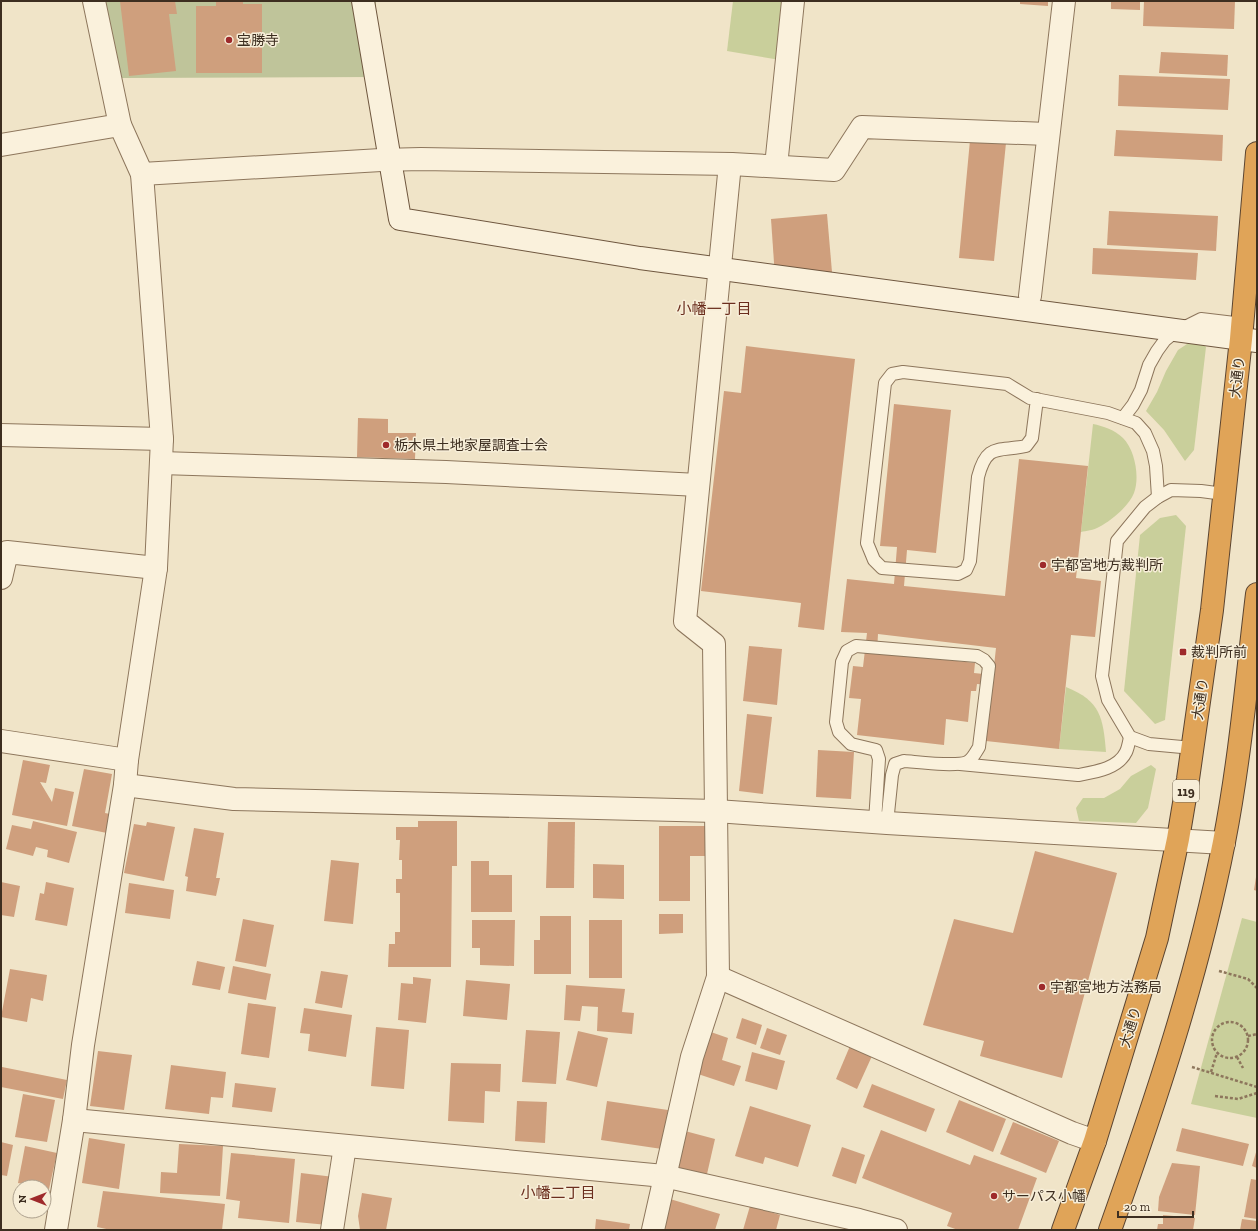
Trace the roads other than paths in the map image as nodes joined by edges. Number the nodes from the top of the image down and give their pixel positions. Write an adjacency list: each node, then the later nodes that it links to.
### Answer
1 (94, 1): 5 (street)
2 (363, 1): 13 (street)
3 (793, 1): 10 (street)
4 (1064, 1): 6 (street)
5 (120, 125): 7 (street); 11 (street)
6 (1047, 134): 10 (street); 12 (street)
7 (1, 145)
8 (1257, 153): 13 (highway, 大通り / 119)
9 (730, 164): 10 (street); 11 (street); 19 (street)
10 (776, 166)
11 (142, 174): 17 (street)
12 (1030, 296)
13 (1247, 334): 15 (lane); 20 (highway, 大通り / 119)
14 (1037, 399): 14 (lane); 15 (lane)
15 (1123, 418): 21 (lane)
16 (1, 435): 17 (street)
17 (162, 439): 18 (street)
18 (161, 463): 19 (street); 22 (street)
19 (698, 485): 32 (street)
20 (1224, 494): 21 (lane); 28 (highway, 大通り / 119)
21 (1158, 496): 26 (lane)
22 (156, 568): 23 (street); 29 (street)
23 (1, 578)
24 (1257, 594): 25 (highway)
25 (1253, 671): 35 (highway)
26 (1130, 737): 28 (lane); 30 (lane)
27 (1, 741): 29 (street)
28 (1193, 748): 34 (highway, 大通り / 119)
29 (126, 760): 31 (street)
30 (958, 764): 33 (lane); 33 (lane)
31 (125, 785): 32 (street); 37 (street)
32 (716, 811): 33 (street); 36 (street)
33 (881, 823): 34 (street)
34 (1178, 839): 35 (street); 38 (highway, 大通り / 119)
35 (1224, 842): 46 (highway)
36 (718, 977): 38 (street); 40 (street)
37 (74, 1120): 39 (street); 41 (street)
38 (1095, 1141): 45 (highway, 大通り / 119)
39 (345, 1146): 40 (street); 42 (street)
40 (664, 1176): 43 (street); 44 (street)
41 (56, 1230)
42 (332, 1230)
43 (653, 1230)
44 (896, 1230)
45 (1065, 1230)
46 (1110, 1230)

